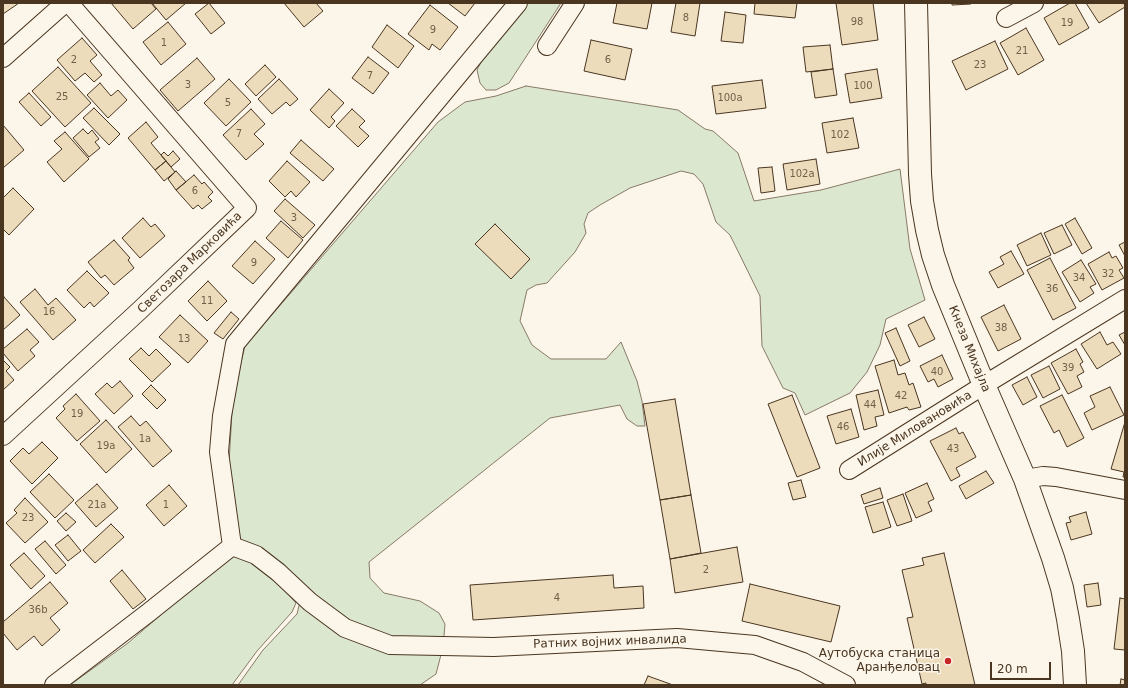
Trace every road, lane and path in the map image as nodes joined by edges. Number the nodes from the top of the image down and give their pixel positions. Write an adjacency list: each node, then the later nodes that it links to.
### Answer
1 (65, 3): 9 (street)
2 (69, 3): 12 (street, Светозара Марковића)
3 (518, 3): 16 (street)
4 (575, 3): 8 (street)
5 (916, 3): 11 (main road, Кнеза Михајла)
6 (1034, 3): 7 (street)
7 (1006, 18)
8 (547, 46)
9 (3, 58)
10 (1125, 299): 11 (street, Илије Миловановића)
11 (984, 385): 13 (street, Илије Миловановића); 14 (main road, Кнеза Михајла)
12 (3, 436)
13 (849, 470)
14 (1025, 479): 15 (street); 19 (main road, Кнеза Михајла)
15 (1125, 490)
16 (232, 546): 17 (street); 18 (street, Ратних војних инвалида)
17 (54, 685)
18 (846, 685)
19 (1075, 685)

